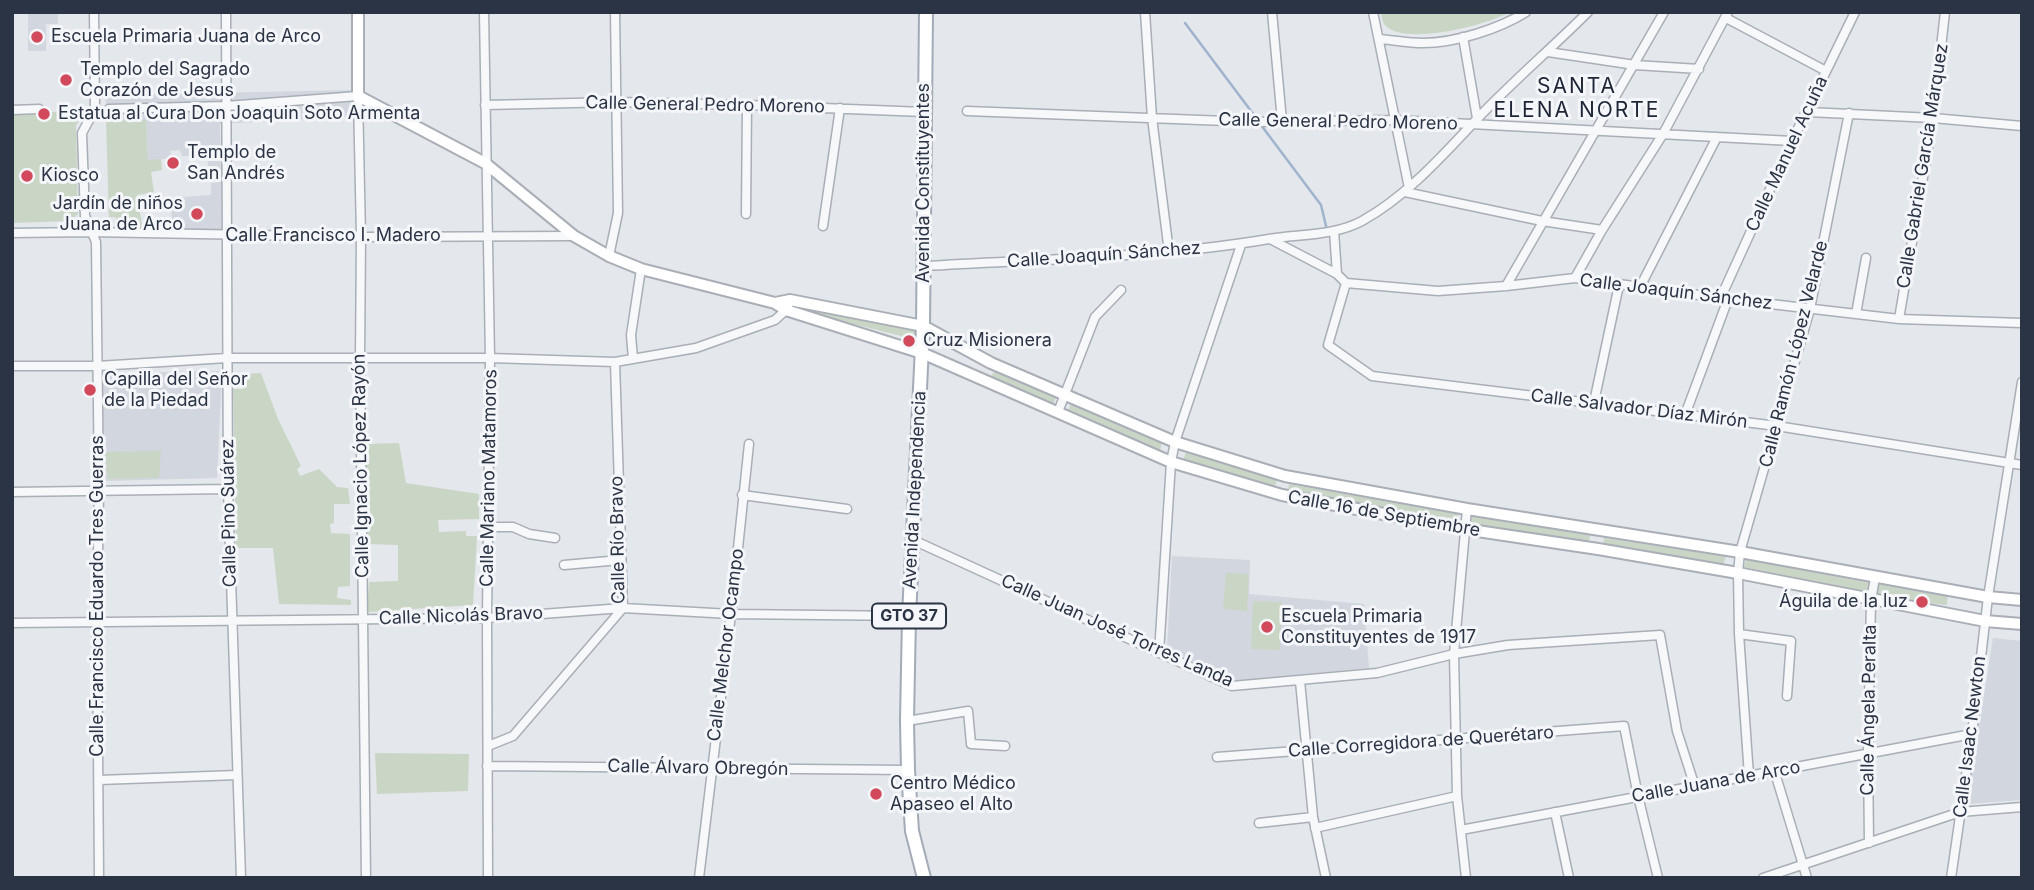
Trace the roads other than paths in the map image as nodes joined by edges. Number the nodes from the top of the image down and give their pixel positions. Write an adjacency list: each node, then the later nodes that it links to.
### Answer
1 (94, 12): 29 (street)
2 (226, 12): 26 (street, Calle Pino Suárez)
3 (358, 12): 22 (street)
4 (484, 12): 24 (street, Calle Mariano Matamoros)
5 (615, 12): 23 (street)
6 (926, 12): 32 (main road, Avenida Constituyentes / GTO 37)
7 (1145, 12): 35 (street)
8 (1272, 12): 38 (street)
9 (1373, 12): 17 (street)
10 (1526, 12): 16 (street)
11 (1588, 12): 18 (street, Calle Joaquín Sánchez)
12 (1664, 12): 19 (street)
13 (1855, 12): 21 (street, Calle Manuel Acuña)
14 (1945, 12): 36 (street, Calle Gabriel García Márquez)
15 (1727, 15): 20 (street); 21 (street)
16 (1463, 37): 17 (street); 39 (street)
17 (1379, 39): 37 (street)
18 (1548, 52): 19 (street); 39 (street, Calle Joaquín Sánchez)
19 (1635, 65): 20 (street); 41 (street)
20 (1699, 69): 42 (street)
21 (1826, 71): 33 (street, Calle Manuel Acuña)
22 (358, 96): 26 (street); 45 (street, Calle 16 de Septiembre); 56 (street, Calle Ignacio López Rayón)
23 (617, 102): 24 (street, Calle General Pedro Moreno); 25 (street, Calle General Pedro Moreno); 61 (street)
24 (485, 105): 45 (street, Calle Mariano Matamoros)
25 (747, 105): 27 (street, Calle General Pedro Moreno); 47 (street)
26 (226, 106): 29 (street); 54 (street, Calle Pino Suárez)
27 (841, 108): 32 (street, Calle General Pedro Moreno); 49 (street)
28 (39, 109): 30 (street)
29 (102, 109): 52 (street, Calle Francisco Eduardo Tres Guerras)
30 (12, 110)
31 (967, 111): 35 (street, Calle General Pedro Moreno)
32 (924, 112): 63 (main road, Avenida Constituyentes / GTO 37)
33 (1808, 112): 34 (street); 44 (street, Calle Manuel Acuña)
34 (1849, 113): 36 (street); 74 (street, Calle Ramón López Velarde)
35 (1152, 118): 38 (street, Calle General Pedro Moreno); 60 (street)
36 (1933, 118): 40 (street); 76 (street, Calle Gabriel García Márquez)
37 (1395, 120): 38 (street, Calle General Pedro Moreno); 39 (street, Calle General Pedro Moreno); 46 (street)
38 (1282, 121)
39 (1474, 122): 41 (street, Calle General Pedro Moreno); 46 (street, Calle Joaquín Sánchez)
40 (2022, 126)
41 (1596, 131): 42 (street, Calle General Pedro Moreno); 48 (street)
42 (1663, 134): 43 (street, Calle General Pedro Moreno); 50 (street)
43 (1717, 138): 44 (street, Calle General Pedro Moreno); 70 (street)
44 (1792, 141): 72 (street, Calle Manuel Acuña)
45 (485, 163): 55 (street, Calle 16 de Septiembre); 57 (street, Calle Mariano Matamoros)
46 (1407, 190): 48 (street); 51 (street, Calle Joaquín Sánchez)
47 (746, 214)
48 (1542, 221): 50 (street); 69 (street)
49 (823, 226)
50 (1602, 230): 66 (street)
51 (1334, 231): 58 (street, Calle Joaquín Sánchez); 65 (street)
52 (91, 232): 53 (street, Calle Francisco I. Madero); 54 (street, Calle Francisco I. Madero); 87 (street, Calle Francisco Eduardo Tres Guerras)
53 (12, 233)
54 (228, 236): 56 (street, Calle Francisco I. Madero); 80 (street, Calle Pino Suárez)
55 (574, 236): 57 (street, Calle Francisco I. Madero); 61 (street, Calle 16 de Septiembre)
56 (361, 237): 57 (street, Calle Francisco I. Madero); 82 (street, Calle Ignacio López Rayón)
57 (488, 237): 81 (street, Calle Mariano Matamoros)
58 (1270, 239): 59 (street, Calle Joaquín Sánchez); 65 (street)
59 (1241, 245): 60 (street, Calle Joaquín Sánchez); 95 (street)
60 (1170, 251): 63 (street, Calle Joaquín Sánchez)
61 (609, 256): 64 (street, Calle 16 de Septiembre)
62 (1866, 258): 75 (street)
63 (925, 266): 78 (main road, Avenida Constituyentes / GTO 37)
64 (641, 269): 73 (street, Calle 16 de Septiembre); 83 (street)
65 (1337, 274): 67 (street)
66 (1575, 278): 68 (street, Calle Joaquín Sánchez); 69 (street, Calle Joaquín Sánchez)
67 (1346, 284): 69 (street, Calle Joaquín Sánchez); 91 (street, Calle Salvador Díaz Mirón)
68 (1619, 285): 70 (street, Calle Joaquín Sánchez); 91 (street)
69 (1506, 286)
70 (1640, 287): 72 (street, Calle Joaquín Sánchez)
71 (1121, 290): 90 (street)
72 (1724, 298): 74 (street, Calle Joaquín Sánchez); 93 (street, Calle Manuel Acuña)
73 (788, 305): 78 (street, Calle 16 de Septiembre); 79 (street, Calle 16 de Septiembre); 83 (street)
74 (1810, 309): 75 (street, Calle Joaquín Sánchez); 94 (street, Calle Ramón López Velarde)
75 (1856, 314): 76 (street, Calle Joaquín Sánchez)
76 (1899, 319): 77 (street, Calle Joaquín Sánchez)
77 (2022, 323)
78 (923, 326): 79 (main road, Avenida Constituyentes / GTO 37); 85 (street, Calle 16 de Septiembre)
79 (922, 354): 88 (street, Calle 16 de Septiembre); 112 (main road, Avenida Independencia / GTO 37)
80 (227, 358): 82 (street); 87 (street); 101 (street, Calle Pino Suárez)
81 (490, 358): 82 (street); 84 (street); 108 (street, Calle Mariano Matamoros)
82 (360, 359): 129 (street, Calle Ignacio López Rayón)
83 (634, 359): 84 (street)
84 (615, 362): 115 (street, Calle Río Bravo)
85 (991, 363): 88 (street); 90 (street, Calle 16 de Septiembre)
86 (12, 366): 87 (street)
87 (97, 366): 102 (street, Calle Francisco Eduardo Tres Guerras)
88 (984, 381): 92 (street, Calle 16 de Septiembre)
89 (2022, 382): 98 (street, Calle Isaac Newton)
90 (1066, 395): 92 (street); 95 (street, Calle 16 de Septiembre)
91 (1594, 402): 93 (street, Calle Salvador Díaz Mirón)
92 (1058, 412): 97 (street, Calle 16 de Septiembre)
93 (1685, 415): 94 (street, Calle Salvador Díaz Mirón)
94 (1777, 426): 98 (street, Calle Salvador Díaz Mirón); 114 (street, Calle Ramón López Velarde)
95 (1175, 443): 97 (street); 100 (street, Calle 16 de Septiembre)
96 (749, 444): 104 (street, Calle Melchor Ocampo)
97 (1171, 462): 105 (street, Calle 16 de Septiembre); 135 (street)
98 (2009, 463): 99 (street, Calle Salvador Díaz Mirón); 120 (street, Calle Isaac Newton)
99 (2022, 466)
100 (1284, 477): 105 (street); 107 (street, Calle 16 de Septiembre)
101 (228, 489): 102 (street); 128 (street, Calle Pino Suárez)
102 (99, 491): 103 (street); 131 (street, Calle Francisco Eduardo Tres Guerras)
103 (12, 492)
104 (742, 495): 106 (street); 124 (street, Calle Melchor Ocampo)
105 (1282, 495): 109 (street, Calle 16 de Septiembre)
106 (847, 509)
107 (1467, 509): 109 (street); 110 (street, Calle 16 de Septiembre)
108 (488, 527): 111 (street); 127 (street, Calle Mariano Matamoros)
109 (1464, 529): 113 (street, Calle 16 de Septiembre); 136 (street)
110 (1602, 530): 113 (street); 114 (street, Calle 16 de Septiembre)
111 (555, 538)
112 (913, 540): 126 (main road, Avenida Independencia / GTO 37); 135 (street, Calle Juan José Torres Landa)
113 (1598, 549): 117 (street, Calle 16 de Septiembre)
114 (1740, 552): 117 (street, Calle Ramón López Velarde); 118 (street, Calle 16 de Septiembre)
115 (620, 560): 116 (street); 123 (street, Calle Río Bravo)
116 (564, 565)
117 (1738, 573): 121 (street, Calle 16 de Septiembre); 134 (street, Calle Ramón López Velarde)
118 (1875, 578): 119 (street, Calle 16 de Septiembre); 121 (street, Calle Ángela Peralta)
119 (1955, 592): 120 (street, Calle 16 de Septiembre); 125 (street)
120 (1987, 597): 122 (street, Calle 16 de Septiembre); 130 (street, Calle Isaac Newton)
121 (1871, 600): 125 (street, Calle 16 de Septiembre); 145 (street, Calle Ángela Peralta)
122 (2022, 600)
123 (623, 608): 124 (street, Calle Nicolás Bravo); 127 (street, Calle Nicolás Bravo); 142 (street, Calle Río Bravo)
124 (731, 614): 126 (street, Calle Nicolás Bravo); 148 (street, Calle Melchor Ocampo)
125 (1951, 615): 130 (street, Calle 16 de Septiembre)
126 (909, 616): 139 (main road, Avenida Independencia / GTO 37)
127 (487, 618): 129 (street, Calle Nicolás Bravo); 142 (street, Calle Mariano Matamoros)
128 (232, 620): 129 (street, Calle Nicolás Bravo); 131 (street, Calle Nicolás Bravo); 151 (street, Calle Pino Suárez)
129 (362, 620): 168 (street, Calle Ignacio López Rayón)
130 (1985, 621): 133 (street, Calle 16 de Septiembre); 140 (street, Calle Isaac Newton)
131 (97, 622): 132 (street, Calle Nicolás Bravo); 153 (street, Calle Francisco Eduardo Tres Guerras)
132 (12, 623)
133 (2022, 624)
134 (1739, 634): 138 (street); 152 (street, Calle Ramón López Velarde)
135 (1158, 653): 137 (street, Calle Juan José Torres Landa)
136 (1454, 654): 137 (street, Calle Juan José Torres Landa); 141 (street); 154 (street, Calle Juan José Torres Landa)
137 (1300, 681): 144 (street)
138 (1787, 696)
139 (907, 720): 143 (street); 149 (main road, Avenida Independencia / GTO 37)
140 (1972, 734): 145 (street, Calle Juana de Arco); 158 (street, Calle Isaac Newton)
141 (1455, 739): 144 (street, Calle Corregidora de Querétaro); 155 (street); 156 (street, Calle Corregidora de Querétaro)
142 (488, 746): 147 (street, Calle Mariano Matamoros)
143 (1005, 746)
144 (1306, 750): 146 (street, Calle Corregidora de Querétaro); 160 (street)
145 (1868, 754): 150 (street, Calle Juana de Arco); 164 (street, Calle Ángela Peralta)
146 (1217, 757)
147 (487, 766): 148 (street, Calle Álvaro Obregón); 169 (street, Calle Mariano Matamoros)
148 (712, 768): 149 (street, Calle Álvaro Obregón); 170 (street, Calle Melchor Ocampo)
149 (908, 770): 171 (main road, Avenida Independencia / GTO 37)
150 (1775, 773): 152 (street, Calle Juana de Arco); 165 (street)
151 (237, 775): 153 (street); 167 (street, Calle Pino Suárez)
152 (1749, 776): 154 (street, Calle Juana de Arco)
153 (99, 780): 166 (street, Calle Francisco Eduardo Tres Guerras)
154 (1695, 787): 156 (street, Calle Juana de Arco)
155 (1457, 796): 162 (street); 163 (street)
156 (1638, 796): 159 (street, Calle Juana de Arco); 175 (street)
157 (2022, 807): 158 (street)
158 (1961, 812): 164 (street); 178 (street, Calle Isaac Newton)
159 (1555, 813): 163 (street, Calle Juana de Arco); 174 (street)
160 (1313, 817): 161 (street); 162 (street)
161 (1259, 823)
162 (1315, 828): 172 (street)
163 (1461, 830): 173 (street)
164 (1868, 843): 165 (street)
165 (1802, 864): 176 (street); 177 (street)
166 (99, 878)
167 (241, 878)
168 (366, 878)
169 (488, 878)
170 (699, 878)
171 (924, 878)
172 (1326, 878)
173 (1466, 878)
174 (1569, 878)
175 (1658, 878)
176 (1763, 878)
177 (1807, 878)
178 (1951, 878)

